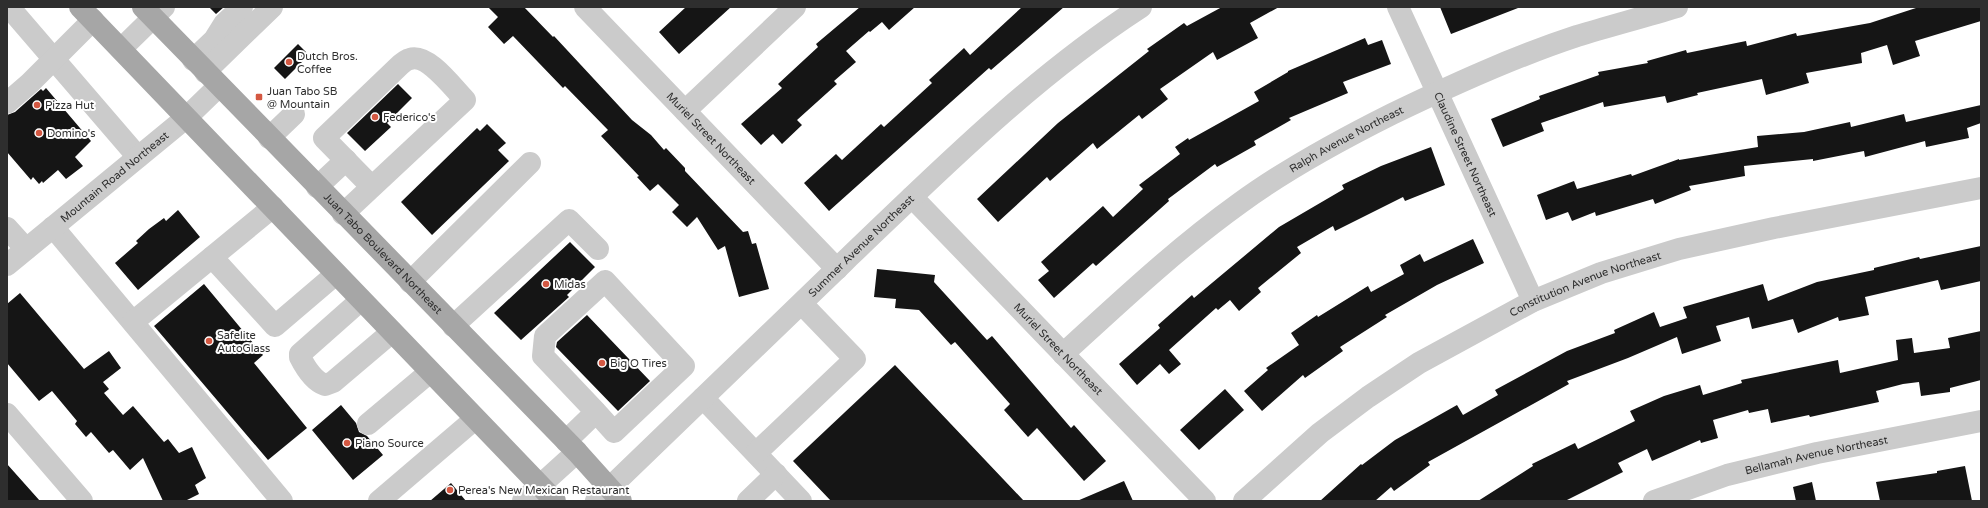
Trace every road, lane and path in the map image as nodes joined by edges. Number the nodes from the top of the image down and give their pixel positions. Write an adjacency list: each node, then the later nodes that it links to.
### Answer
1 (10, 7): 14 (street)
2 (228, 7): 12 (street)
3 (242, 7): 12 (street)
4 (272, 7): 15 (street)
5 (585, 7): 18 (street, Muriel Street Northeast)
6 (795, 7): 18 (street)
7 (1141, 7): 28 (street, Summer Avenue Northeast)
8 (1398, 7): 16 (street, Claudine Street Northeast)
9 (1677, 7): 16 (street, Ralph Avenue Northeast)
10 (154, 11): 13 (street); 15 (main road, Juan Tabo Boulevard Northeast)
11 (87, 14): 13 (main road); 14 (street)
12 (217, 33): 15 (street)
13 (121, 49): 20 (main road)
14 (53, 58): 17 (street); 22 (street)
15 (205, 72): 20 (street, Mountain Road Northeast); 21 (main road, Juan Tabo Boulevard Northeast)
16 (1437, 92): 41 (street, Claudine Street Northeast); 46 (street, Ralph Avenue Northeast)
17 (7, 103)
18 (685, 111): 37 (street, Muriel Street Northeast)
19 (294, 114): 21 (street)
20 (187, 117): 22 (street, Mountain Road Northeast); 29 (main road)
21 (269, 138): 25 (main road, Juan Tabo Boulevard Northeast)
22 (138, 157): 31 (street, Mountain Road Northeast)
23 (346, 160): 25 (street); 26 (street); 26 (street)
24 (530, 164): 39 (street)
25 (317, 187): 30 (main road, Juan Tabo Boulevard Northeast)
26 (372, 187): 30 (street)
27 (1981, 188): 41 (street, Constitution Avenue Northeast)
28 (912, 197): 37 (street, Summer Avenue Northeast); 46 (street, Muriel Street Northeast)
29 (273, 207): 35 (street); 38 (main road)
30 (343, 214): 39 (main road, Juan Tabo Boulevard Northeast)
31 (53, 227): 34 (street, Mountain Road Northeast); 43 (street)
32 (7, 228): 34 (street)
33 (598, 248): 44 (street)
34 (26, 249): 36 (street, Mountain Road Northeast)
35 (212, 258): 38 (street); 43 (street)
36 (7, 264)
37 (837, 269): 42 (street, Summer Avenue Northeast)
38 (336, 274): 40 (main road)
39 (410, 282): 44 (main road, Juan Tabo Boulevard Northeast)
40 (361, 300): 45 (main road); 45 (street)
41 (1533, 301): 66 (street, Constitution Avenue Northeast)
42 (802, 304): 48 (street, Summer Avenue Northeast); 55 (street)
43 (132, 322): 60 (street)
44 (454, 326): 54 (main road, Juan Tabo Boulevard Northeast)
45 (392, 332): 47 (main road)
46 (1062, 354): 65 (street, Muriel Street Northeast)
47 (430, 372): 51 (main road); 53 (street)
48 (703, 398): 55 (street); 58 (street, Summer Avenue Northeast)
49 (596, 412): 49 (street); 54 (street)
50 (7, 414): 59 (street)
51 (475, 419): 57 (main road); 61 (street)
52 (1981, 421): 67 (street, Bellamah Avenue Northeast)
53 (368, 424)
54 (572, 447): 57 (street); 58 (main road, Juan Tabo Boulevard Northeast)
55 (756, 453): 56 (street)
56 (776, 474): 63 (street); 64 (street)
57 (548, 494): 62 (street)
58 (608, 497)
59 (82, 501)
60 (282, 501)
61 (379, 501)
62 (523, 501)
63 (748, 501)
64 (801, 501)
65 (1205, 501)
66 (1244, 501)
67 (1654, 501)

